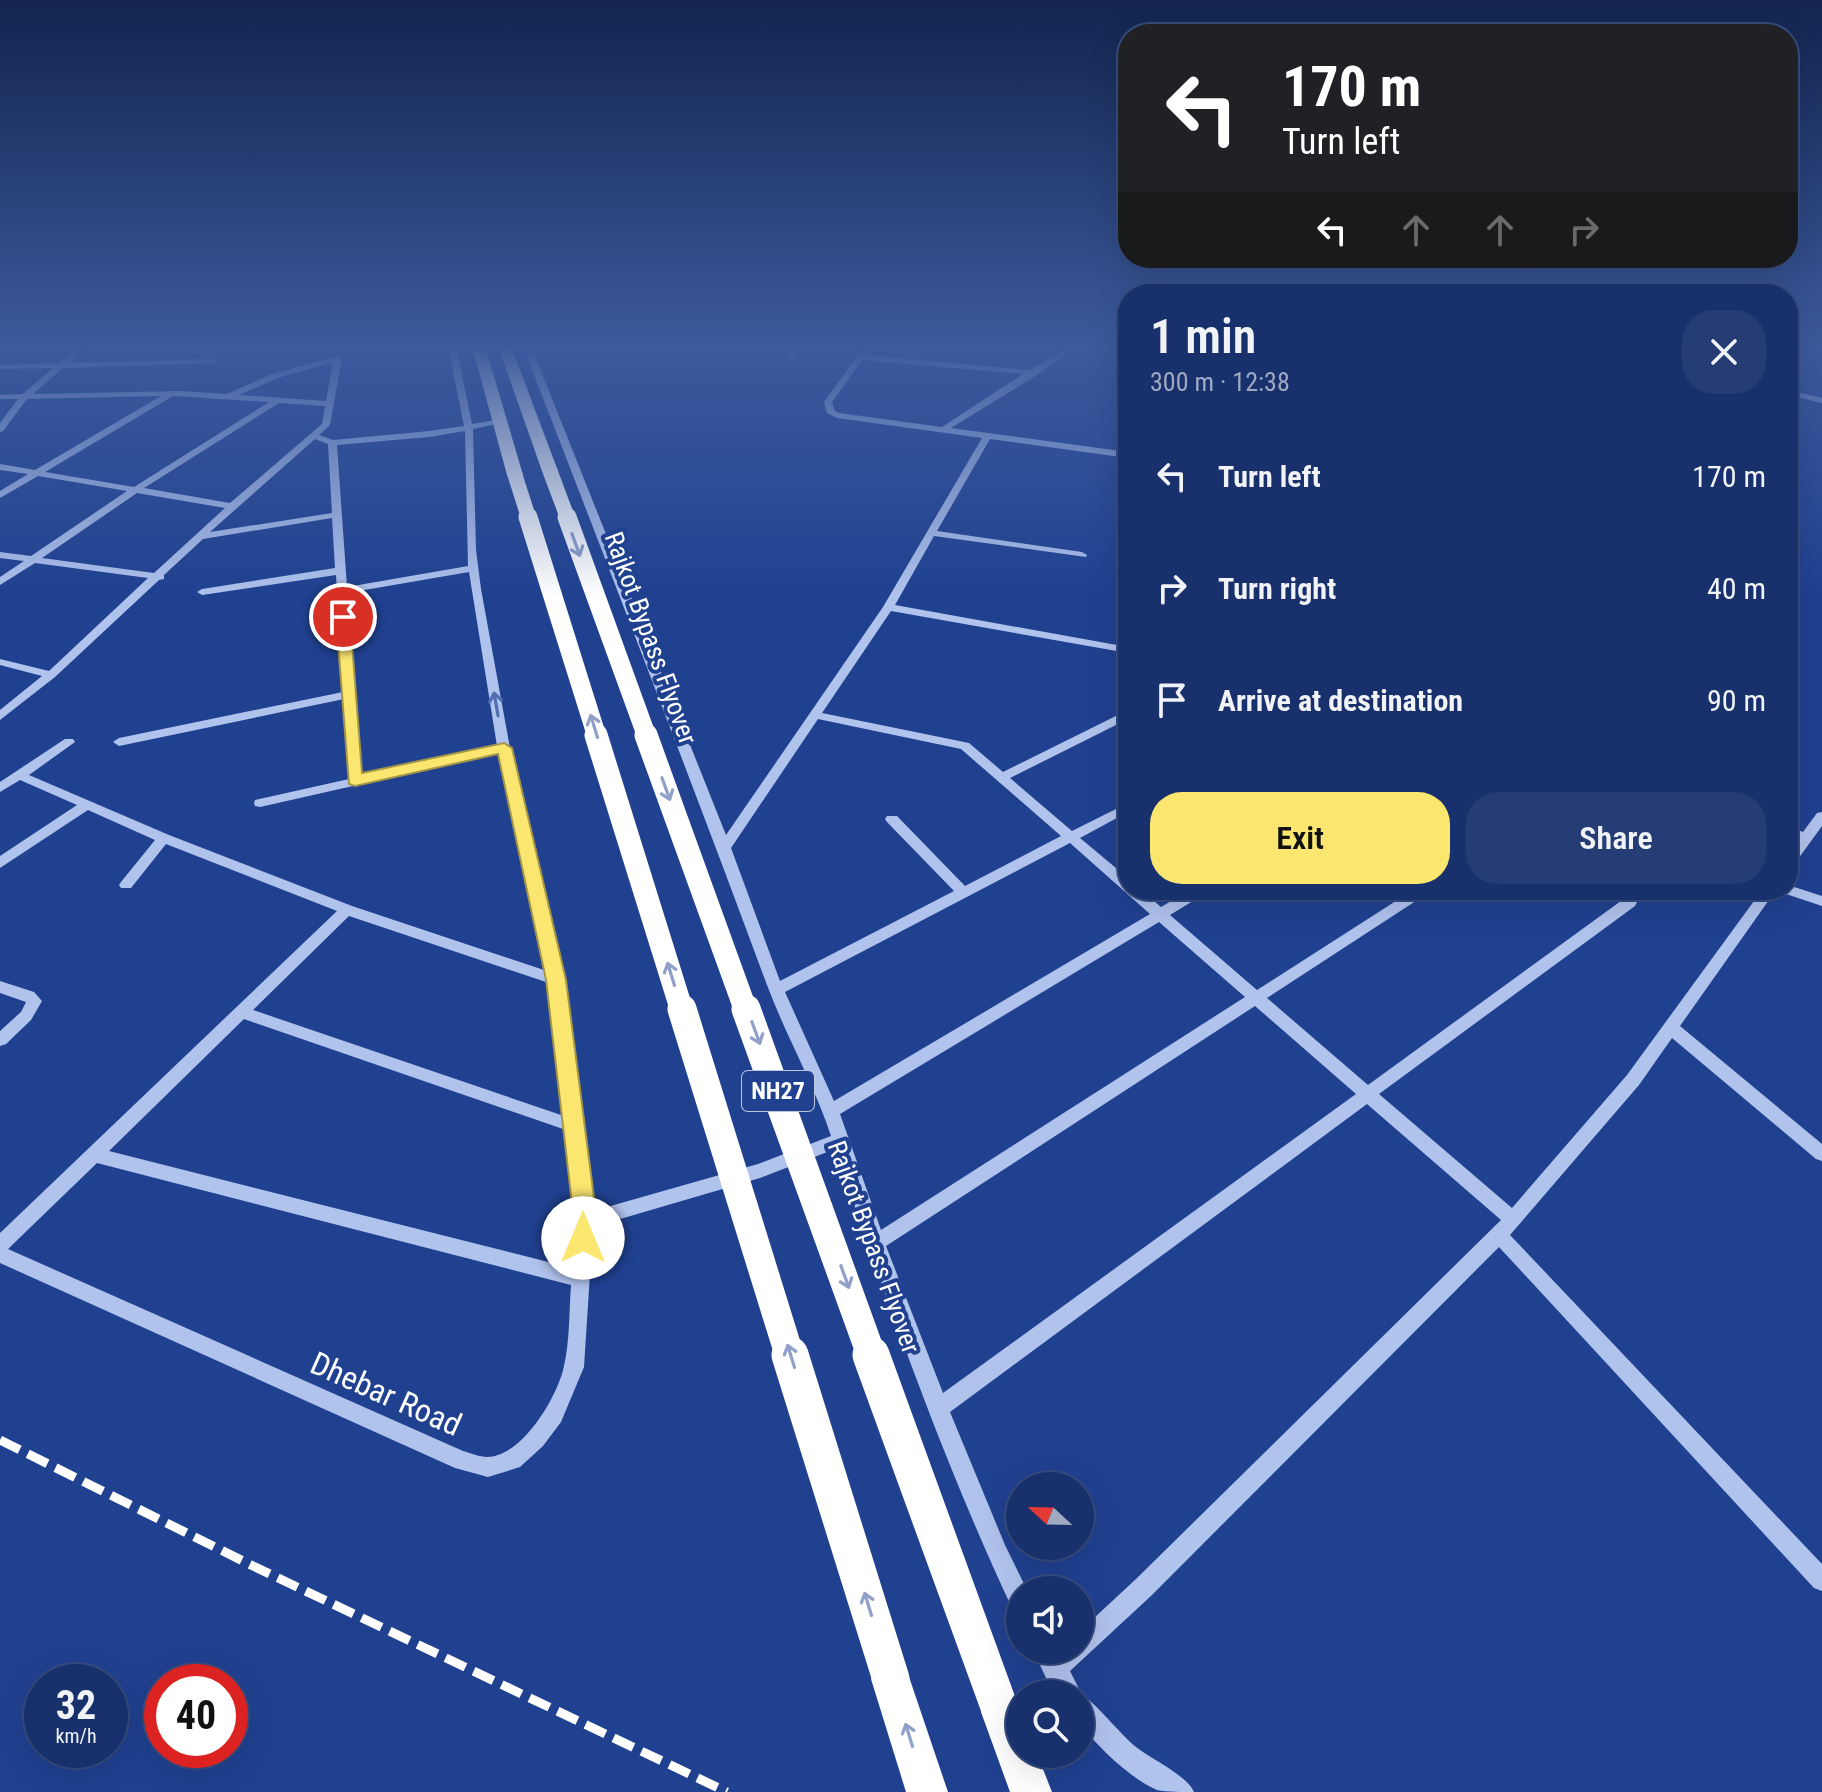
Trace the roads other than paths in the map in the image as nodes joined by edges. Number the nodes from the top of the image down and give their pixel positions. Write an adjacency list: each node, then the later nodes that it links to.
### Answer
1 (111, 430): 15 (street)
2 (231, 430): 16 (street)
3 (321, 430): 11 (street)
4 (454, 430): 12 (street)
5 (469, 430): 25 (street, Dhebar Road)
6 (504, 430): 94 (highway, NH27, one-way to 6, bridge)
7 (535, 430): 95 (highway, Rajkot Bypass Flyover / NH27, one-way to 95, bridge)
8 (561, 430): 55 (street)
9 (949, 430): 10 (street)
10 (988, 435): 13 (street); 20 (street)
11 (314, 436): 12 (street); 18 (street)
12 (332, 443): 19 (street)
13 (1118, 454)
14 (0, 467): 15 (street)
15 (38, 473): 16 (street); 17 (street)
16 (135, 490): 18 (street); 24 (street)
17 (0, 495)
18 (232, 506): 21 (street)
19 (336, 515): 21 (street); 26 (street)
20 (934, 533): 23 (street); 31 (street)
21 (201, 536): 27 (street)
22 (0, 555): 24 (street)
23 (1082, 555)
24 (34, 559): 27 (street); 28 (street)
25 (473, 568): 29 (street); 41 (street, Dhebar Road, one-way to 25)
26 (339, 571): 29 (street); 30 (street)
27 (160, 577): 34 (street)
28 (0, 582)
29 (341, 591): 35 (street)
30 (202, 592)
31 (888, 607): 32 (street); 36 (street)
32 (1118, 648)
33 (0, 662): 34 (street)
34 (51, 675): 37 (street)
35 (348, 695): 40 (street); 44 (street)
36 (816, 715): 43 (street); 55 (street)
37 (0, 716)
38 (1118, 719): 43 (street)
39 (69, 742): 42 (street)
40 (119, 742)
41 (504, 748): 44 (street); 70 (street, Dhebar Road)
42 (19, 775): 45 (street); 47 (street)
43 (1001, 778): 52 (street)
44 (355, 780): 46 (street)
45 (0, 788)
46 (260, 803)
47 (86, 805): 53 (street); 57 (street)
48 (1118, 812): 52 (street)
49 (1822, 816): 54 (street)
50 (892, 819): 60 (street)
51 (1798, 835): 54 (street)
52 (1072, 837): 58 (street); 60 (street)
53 (164, 838): 59 (street); 68 (street)
54 (1805, 838): 56 (street)
55 (724, 848): 72 (street)
56 (1798, 848)
57 (0, 863)
58 (1118, 877)
59 (126, 885)
60 (963, 892): 72 (street)
61 (1798, 893): 66 (street)
62 (1143, 900): 69 (street)
63 (1184, 900): 69 (street)
64 (1408, 900): 73 (street)
65 (1762, 900): 75 (street)
66 (1822, 901)
67 (1630, 902): 77 (street)
68 (347, 910): 70 (street); 74 (street)
69 (1159, 914): 73 (street); 78 (street)
70 (556, 980): 79 (street, Dhebar Road)
71 (0, 987): 76 (street)
72 (776, 990): 78 (street)
73 (1256, 999): 77 (street); 85 (street)
74 (242, 1012): 79 (street); 82 (street)
75 (1671, 1028): 81 (street); 84 (street)
76 (0, 1040)
77 (1367, 1095): 84 (street); 89 (street)
78 (831, 1111): 80 (street)
79 (574, 1126): 83 (street, Dhebar Road)
80 (841, 1139): 83 (street); 85 (street)
81 (1822, 1154)
82 (96, 1155): 86 (street); 88 (street)
83 (585, 1221): 88 (street, Dhebar Road)
84 (1506, 1227): 91 (street); 92 (street)
85 (876, 1243): 89 (street)
86 (0, 1245)
87 (0, 1254): 88 (street, Dhebar Road)
88 (581, 1279)
89 (939, 1408): 90 (street)
90 (1008, 1576)
91 (1822, 1580)
92 (1094, 1633)
93 (1094, 1721): 96 (street)
94 (927, 1792)
95 (1031, 1792)
96 (1182, 1792)

